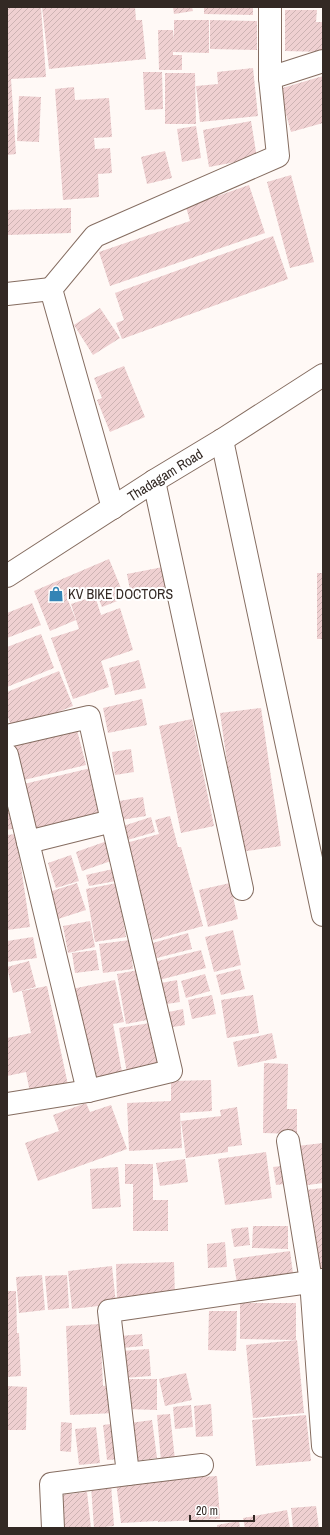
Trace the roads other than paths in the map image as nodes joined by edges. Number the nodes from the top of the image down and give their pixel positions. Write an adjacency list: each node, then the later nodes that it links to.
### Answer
1 (270, 7): 3 (street)
2 (323, 61): 3 (street)
3 (270, 78): 4 (street)
4 (51, 289): 5 (street); 9 (street)
5 (7, 294)
6 (323, 375): 7 (street, Thadagam Road)
7 (222, 440): 8 (street, Thadagam Road); 16 (street)
8 (154, 481): 9 (street, Thadagam Road); 15 (street)
9 (113, 508): 10 (street, Thadagam Road)
10 (7, 576)
11 (7, 736): 13 (street)
12 (7, 755): 14 (street)
13 (112, 821): 14 (street); 17 (street)
14 (28, 842): 17 (street)
15 (242, 889)
16 (323, 915)
17 (88, 1091): 18 (street)
18 (7, 1104)
19 (288, 1141): 20 (street)
20 (317, 1280): 21 (street); 23 (street)
21 (323, 1439)
22 (202, 1464): 23 (street)
23 (128, 1474): 24 (street)
24 (53, 1528)

